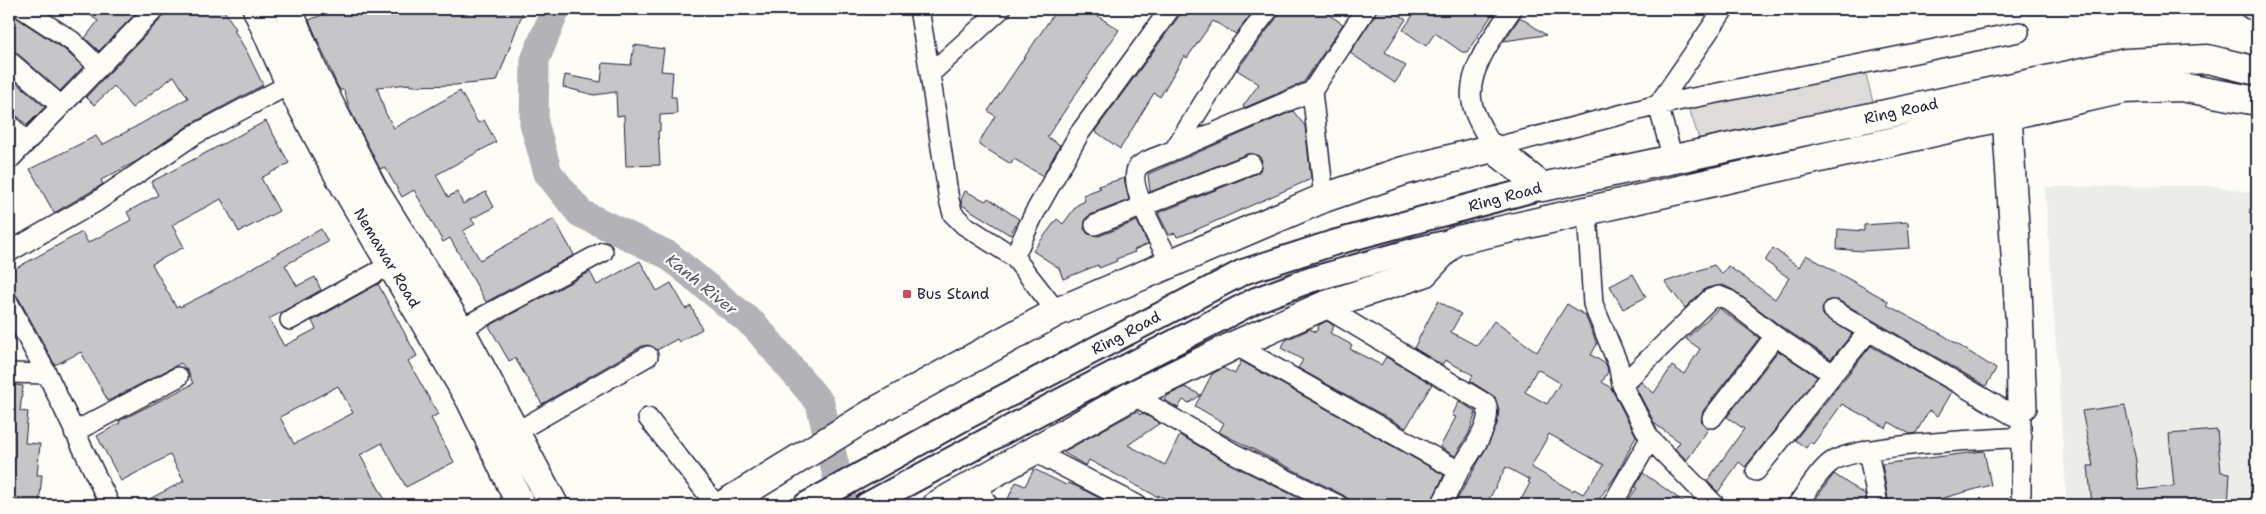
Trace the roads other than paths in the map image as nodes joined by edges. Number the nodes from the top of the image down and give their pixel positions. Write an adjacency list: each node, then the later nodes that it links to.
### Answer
1 (23, 9): 17 (street)
2 (155, 9): 17 (street)
3 (257, 9): 20 (highway, Nemawar Road)
4 (288, 9): 20 (highway)
5 (931, 9): 14 (street)
6 (1001, 9): 19 (street)
7 (1170, 9): 41 (street)
8 (1269, 9): 29 (street)
9 (1366, 9): 21 (street)
10 (1512, 9): 28 (street)
11 (1724, 9): 23 (street)
12 (2250, 9): 13 (street)
13 (2257, 11)
14 (920, 18): 19 (street)
15 (2019, 32): 23 (street)
16 (9, 61): 24 (street)
17 (98, 66): 24 (street)
18 (2257, 71): 30 (highway, Ring Road)
19 (930, 74): 41 (street)
20 (303, 80): 39 (street); 42 (highway, Nemawar Road); 44 (highway, Nemawar Road)
21 (1312, 91): 29 (street); 34 (street)
22 (2257, 101): 25 (highway, Ring Road)
23 (1658, 104): 28 (street); 30 (street)
24 (60, 105): 27 (street)
25 (2007, 116): 36 (highway, Ring Road); 64 (street)
26 (9, 124): 27 (street)
27 (26, 142): 31 (street)
28 (1493, 148): 33 (highway); 34 (highway)
29 (1174, 150): 35 (street)
30 (1673, 159): 33 (highway, Ring Road)
31 (9, 160)
32 (1252, 164): 35 (street)
33 (1542, 187): 79 (main road, Ring Road)
34 (1324, 198): 43 (highway)
35 (1144, 207): 37 (street); 43 (street)
36 (1587, 212): 38 (highway, Ring Road); 59 (street)
37 (1096, 225)
38 (1454, 241): 46 (highway); 80 (main road, Ring Road)
39 (9, 252)
40 (603, 252): 50 (street)
41 (1014, 257): 48 (street)
42 (392, 264): 44 (highway, Nemawar Road); 49 (street)
43 (1171, 264): 48 (highway)
44 (417, 284): 50 (highway, Nemawar Road); 61 (highway, Nemawar Road)
45 (9, 304): 56 (street)
46 (1323, 306): 53 (highway); 71 (street)
47 (1833, 310): 51 (street)
48 (1057, 312): 78 (highway)
49 (290, 320)
50 (460, 330): 61 (highway, Nemawar Road)
51 (1869, 331): 57 (street); 64 (street)
52 (1776, 336): 57 (street); 59 (street); 63 (street)
53 (1235, 345): 60 (highway); 71 (street)
54 (648, 356): 66 (street)
55 (9, 373): 56 (street)
56 (47, 374): 65 (street)
57 (1832, 374): 70 (street)
58 (178, 377): 65 (street)
59 (1622, 385): 67 (street)
60 (1133, 394): 68 (highway); 83 (street)
61 (482, 396): 66 (highway, Nemawar Road); 75 (highway, Nemawar Road)
62 (648, 418): 77 (street)
63 (1712, 418)
64 (2021, 424): 69 (street); 72 (street)
65 (74, 432): 74 (street)
66 (516, 432): 76 (highway, Nemawar Road)
67 (1650, 439): 85 (street); 86 (street)
68 (1031, 450): 73 (highway); 82 (street)
69 (1868, 450): 87 (street); 88 (street)
70 (1756, 471)
71 (1459, 472): 84 (street)
72 (2021, 494)
73 (984, 500): 81 (highway)
74 (110, 505)
75 (521, 505)
76 (554, 505)
77 (716, 505)
78 (723, 505)
79 (806, 505)
80 (866, 505)
81 (937, 505)
82 (1137, 505)
83 (1338, 505)
84 (1441, 505)
85 (1612, 505)
86 (1715, 505)
87 (1797, 505)
88 (1878, 505)

